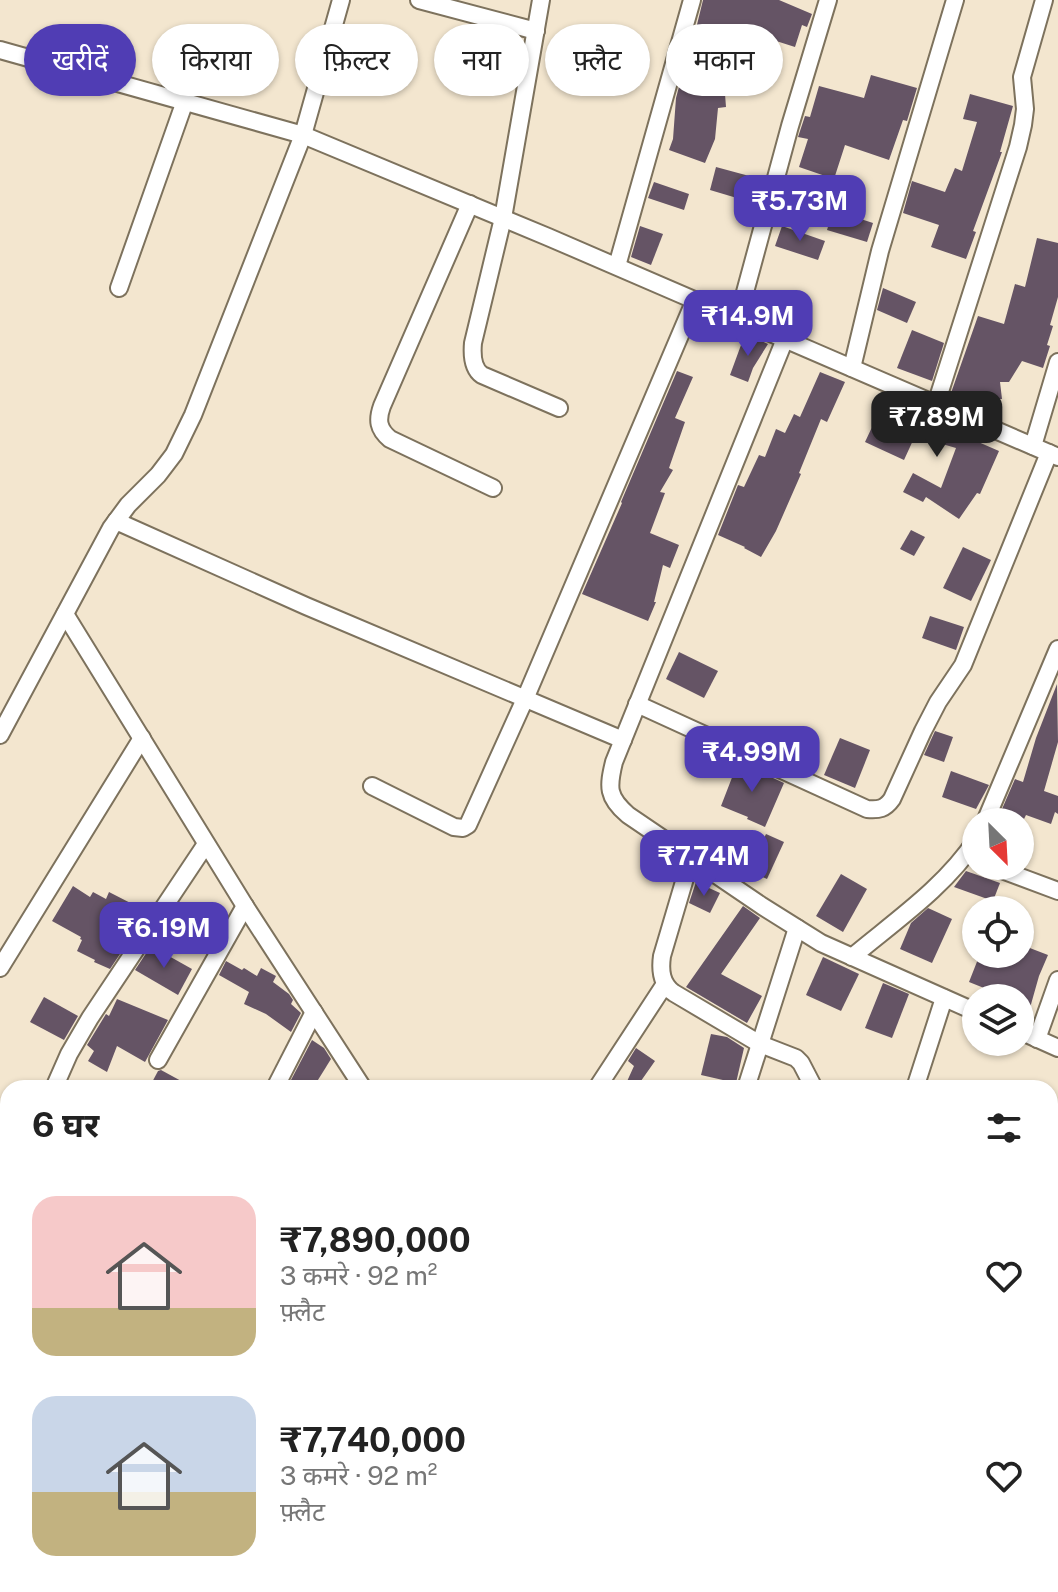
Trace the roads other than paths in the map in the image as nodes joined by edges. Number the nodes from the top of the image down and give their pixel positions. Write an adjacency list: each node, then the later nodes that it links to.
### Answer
1 (341, 0): 11 (street)
2 (419, 0): 8 (street)
3 (541, 0): 8 (street)
4 (692, 0): 14 (street)
5 (828, 0): 17 (street)
6 (955, 0): 20 (street)
7 (1044, 0): 21 (street)
8 (536, 31): 13 (street)
9 (0, 50): 10 (street)
10 (185, 101): 11 (street); 15 (street)
11 (303, 135): 12 (street); 25 (street)
12 (470, 204): 13 (street); 24 (street)
13 (503, 218): 14 (street); 22 (street)
14 (617, 266): 16 (street)
15 (119, 288)
16 (695, 300): 17 (street); 28 (street)
17 (738, 318): 18 (street)
18 (785, 339): 20 (street); 29 (street)
19 (1058, 362): 23 (street)
20 (852, 368): 21 (street)
21 (936, 404): 23 (street)
22 (559, 408)
23 (1047, 452): 29 (street)
24 (493, 488)
25 (116, 521): 26 (street); 28 (street)
26 (65, 614): 30 (street); 31 (street)
27 (1058, 649): 34 (street)
28 (525, 699): 32 (street); 33 (street)
29 (637, 704): 32 (street)
30 (0, 735)
31 (142, 738): 35 (street); 43 (street)
32 (623, 740): 36 (street)
33 (372, 786)
34 (991, 808)
35 (206, 844): 40 (street); 54 (street)
36 (691, 858): 41 (street); 45 (street)
37 (962, 865): 42 (street)
38 (1029, 880): 39 (street)
39 (1058, 891)
40 (245, 906): 48 (street); 53 (street)
41 (797, 928): 42 (street); 51 (street)
42 (852, 957): 46 (street)
43 (2, 962)
44 (1058, 980): 50 (street)
45 (665, 984): 51 (street); 57 (street)
46 (944, 998): 47 (street); 60 (street)
47 (962, 1006)
48 (314, 1012): 55 (street); 56 (street)
49 (1034, 1038): 50 (street)
50 (1037, 1039): 52 (street)
51 (760, 1044): 58 (street); 59 (street)
52 (1058, 1048)
53 (158, 1060)
54 (58, 1080)
55 (279, 1080)
56 (358, 1080)
57 (602, 1080)
58 (749, 1080)
59 (810, 1080)
60 (918, 1080)

